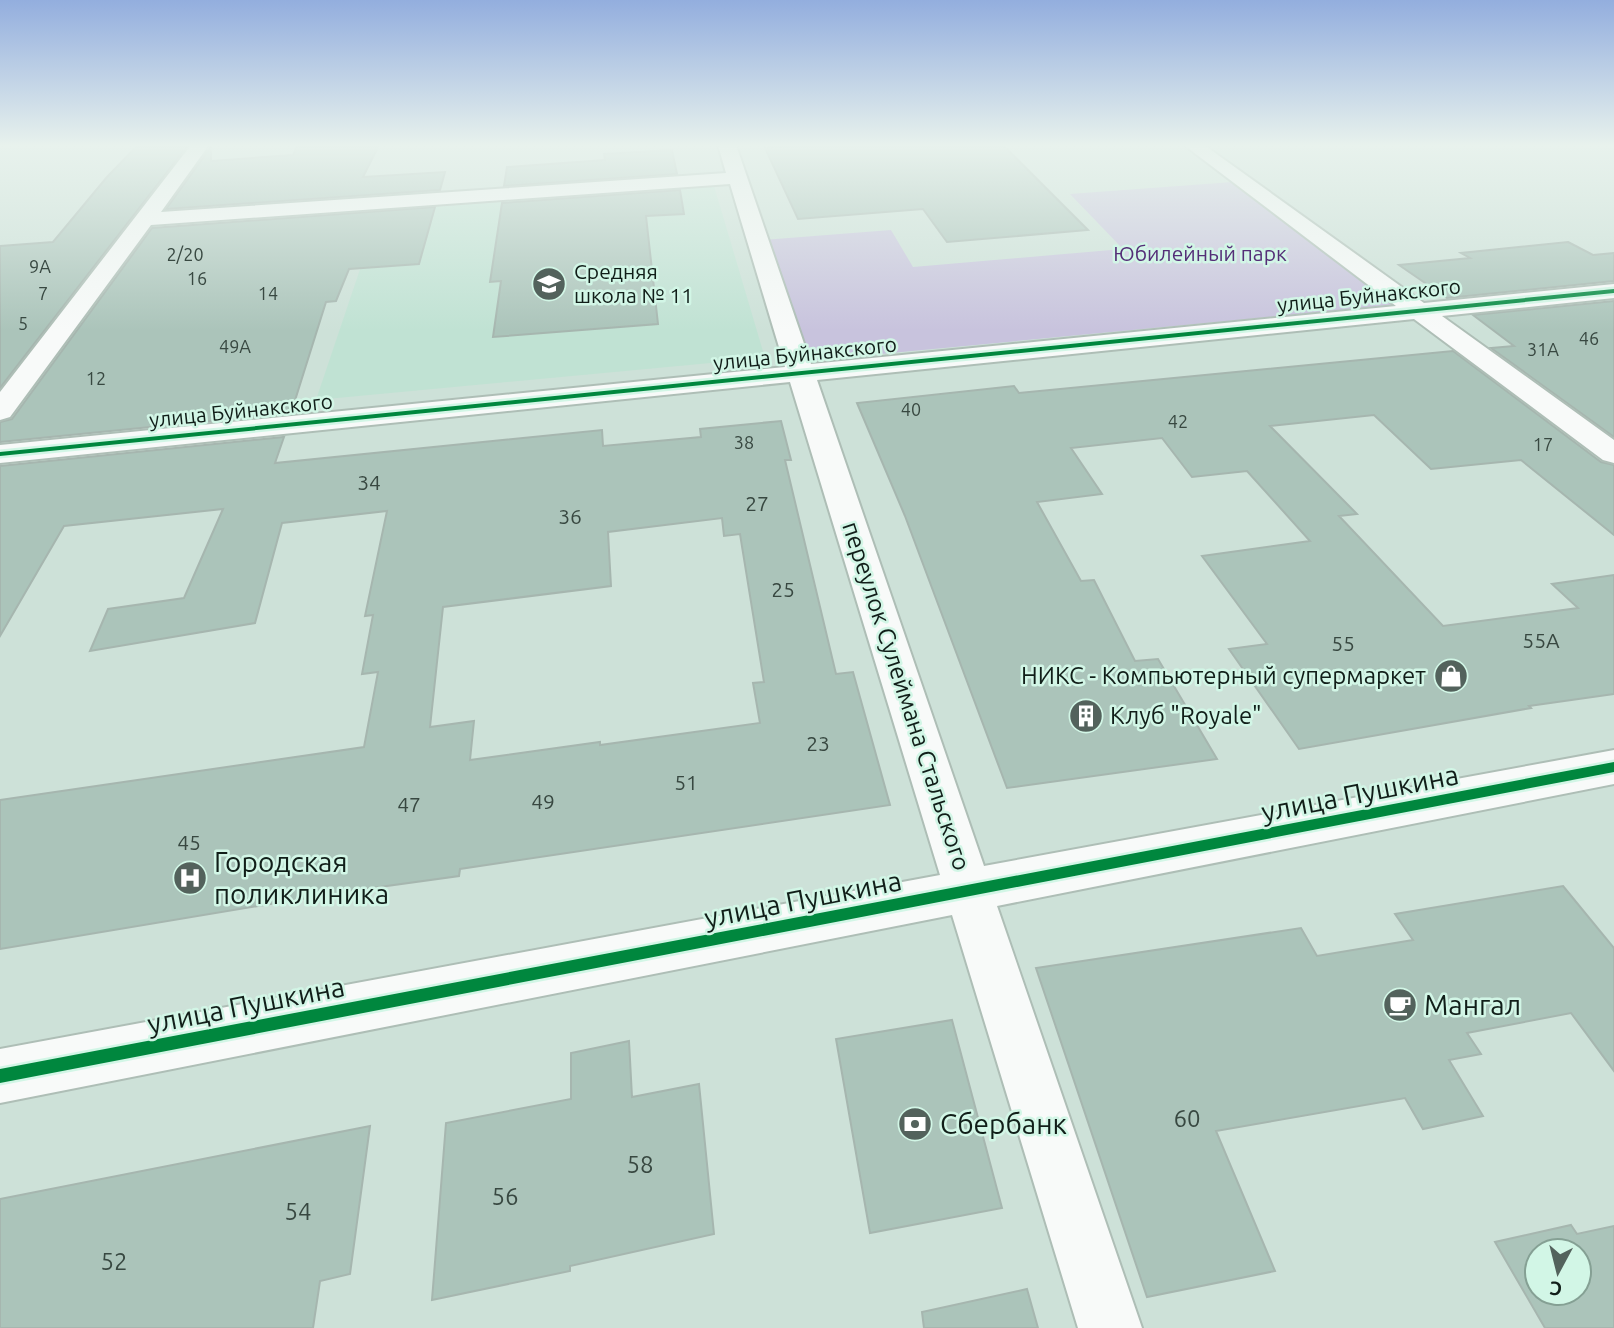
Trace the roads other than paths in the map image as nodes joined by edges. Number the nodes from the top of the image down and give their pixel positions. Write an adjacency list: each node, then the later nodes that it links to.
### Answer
1 (154, 207): 5 (street)
2 (267, 207): 5 (street)
3 (748, 207): 8 (street, переулок Сулеймана Стальского)
4 (1279, 207): 7 (street)
5 (145, 219): 9 (street)
6 (1614, 291): 7 (street, улица Буйнакского)
7 (1421, 310): 8 (street, улица Буйнакского); 11 (street)
8 (801, 373): 10 (street, улица Буйнакского); 13 (street, переулок Сулеймана Стальского)
9 (0, 411)
10 (0, 454)
11 (1614, 454)
12 (1614, 767): 13 (street, улица Пушкина)
13 (968, 890): 14 (street, улица Пушкина); 15 (street, переулок Сулеймана Стальского)
14 (0, 1076)
15 (1110, 1328)

